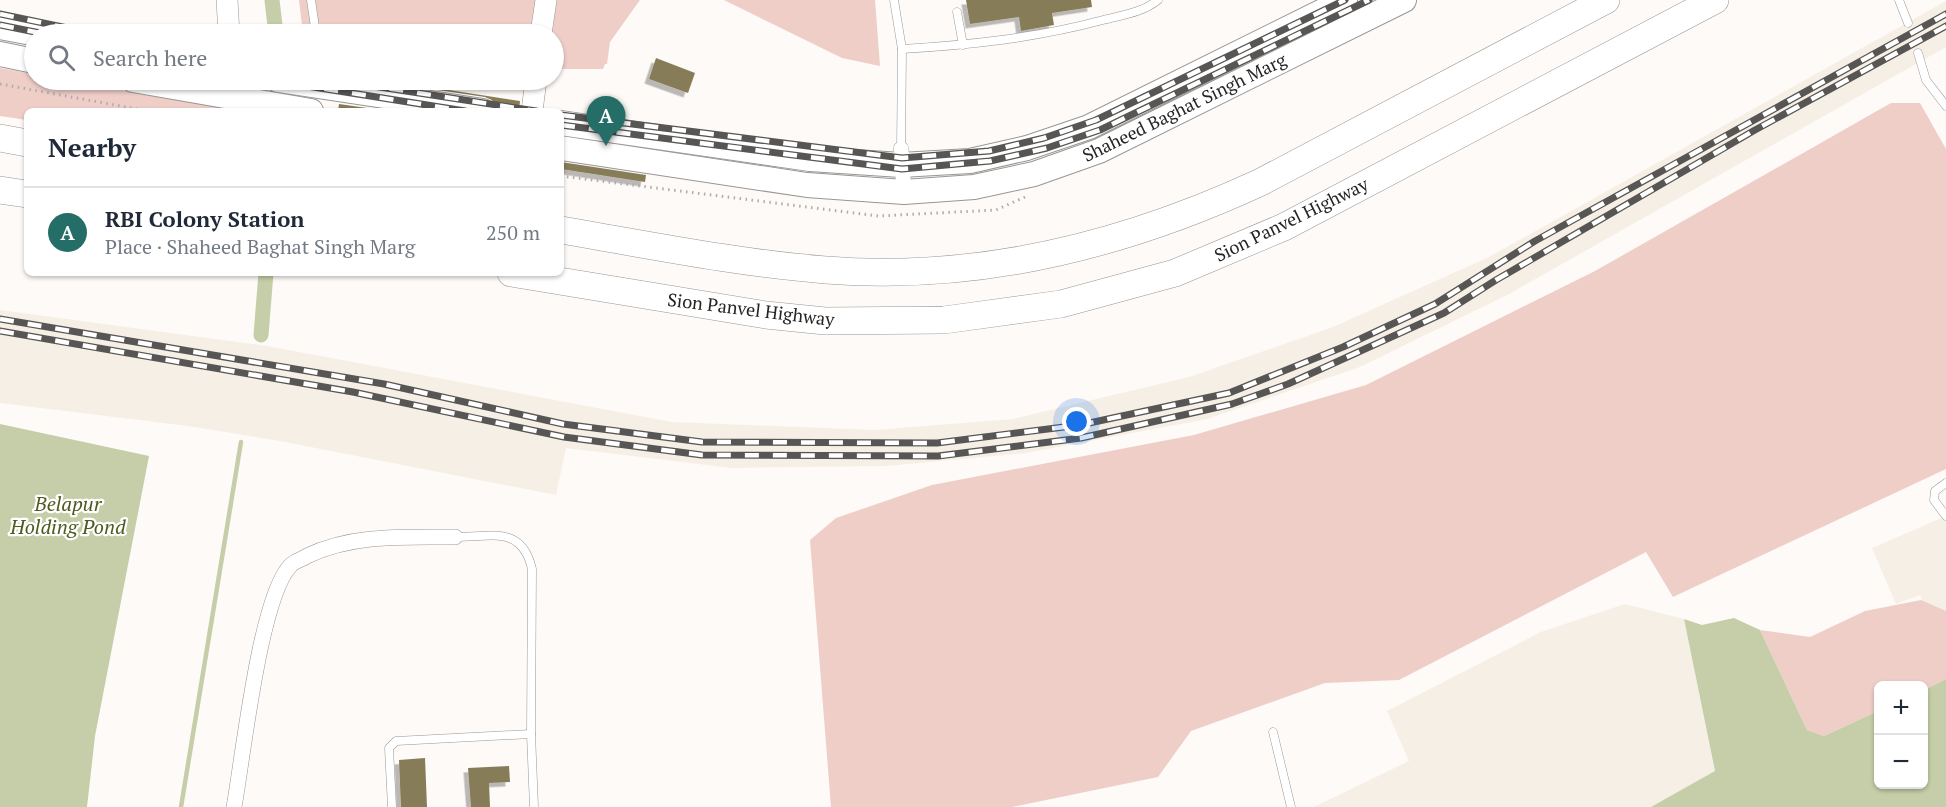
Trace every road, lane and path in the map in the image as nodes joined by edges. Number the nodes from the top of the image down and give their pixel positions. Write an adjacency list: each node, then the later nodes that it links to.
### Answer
1 (226, 0): 13 (street)
2 (311, 0): 14 (lane)
3 (546, 0): 15 (street)
4 (894, 0): 19 (lane)
5 (1158, 0): 18 (lane)
6 (1345, 0): 38 (main road, Shaheed Baghat Singh Marg)
7 (1404, 0): 40 (main road, Shaheed Baghat Singh Marg)
8 (1606, 0): 42 (highway)
9 (1715, 0): 43 (highway, Sion Panvel Highway)
10 (1899, 0): 12 (lane)
11 (957, 12): 18 (lane)
12 (1908, 23)
13 (228, 24)
14 (315, 24)
15 (542, 24)
16 (0, 27): 17 (main road)
17 (24, 32)
18 (963, 45): 19 (lane)
19 (902, 49): 38 (lane)
20 (1918, 53): 29 (lane)
21 (0, 54): 22 (main road)
22 (24, 59)
23 (0, 84): 24 (path)
24 (24, 88)
25 (33, 90): 30 (path)
26 (234, 90): 31 (main road)
27 (355, 90): 32 (main road)
28 (535, 90): 33 (street)
29 (1946, 106)
30 (132, 108)
31 (293, 108)
32 (465, 108)
33 (532, 108)
34 (564, 123): 38 (main road, Shaheed Baghat Singh Marg)
35 (0, 138): 36 (highway)
36 (24, 142)
37 (564, 148): 40 (main road, Shaheed Baghat Singh Marg)
38 (901, 157): 40 (street)
39 (0, 190): 41 (highway)
40 (904, 192)
41 (24, 194)
42 (564, 230)
43 (529, 276)
44 (1946, 483): 45 (lane)
45 (1946, 516)
46 (455, 537): 48 (lane); 49 (street)
47 (1273, 732): 52 (lane)
48 (531, 734): 50 (lane); 51 (lane)
49 (234, 807)
50 (392, 807)
51 (534, 807)
52 (1291, 807)

